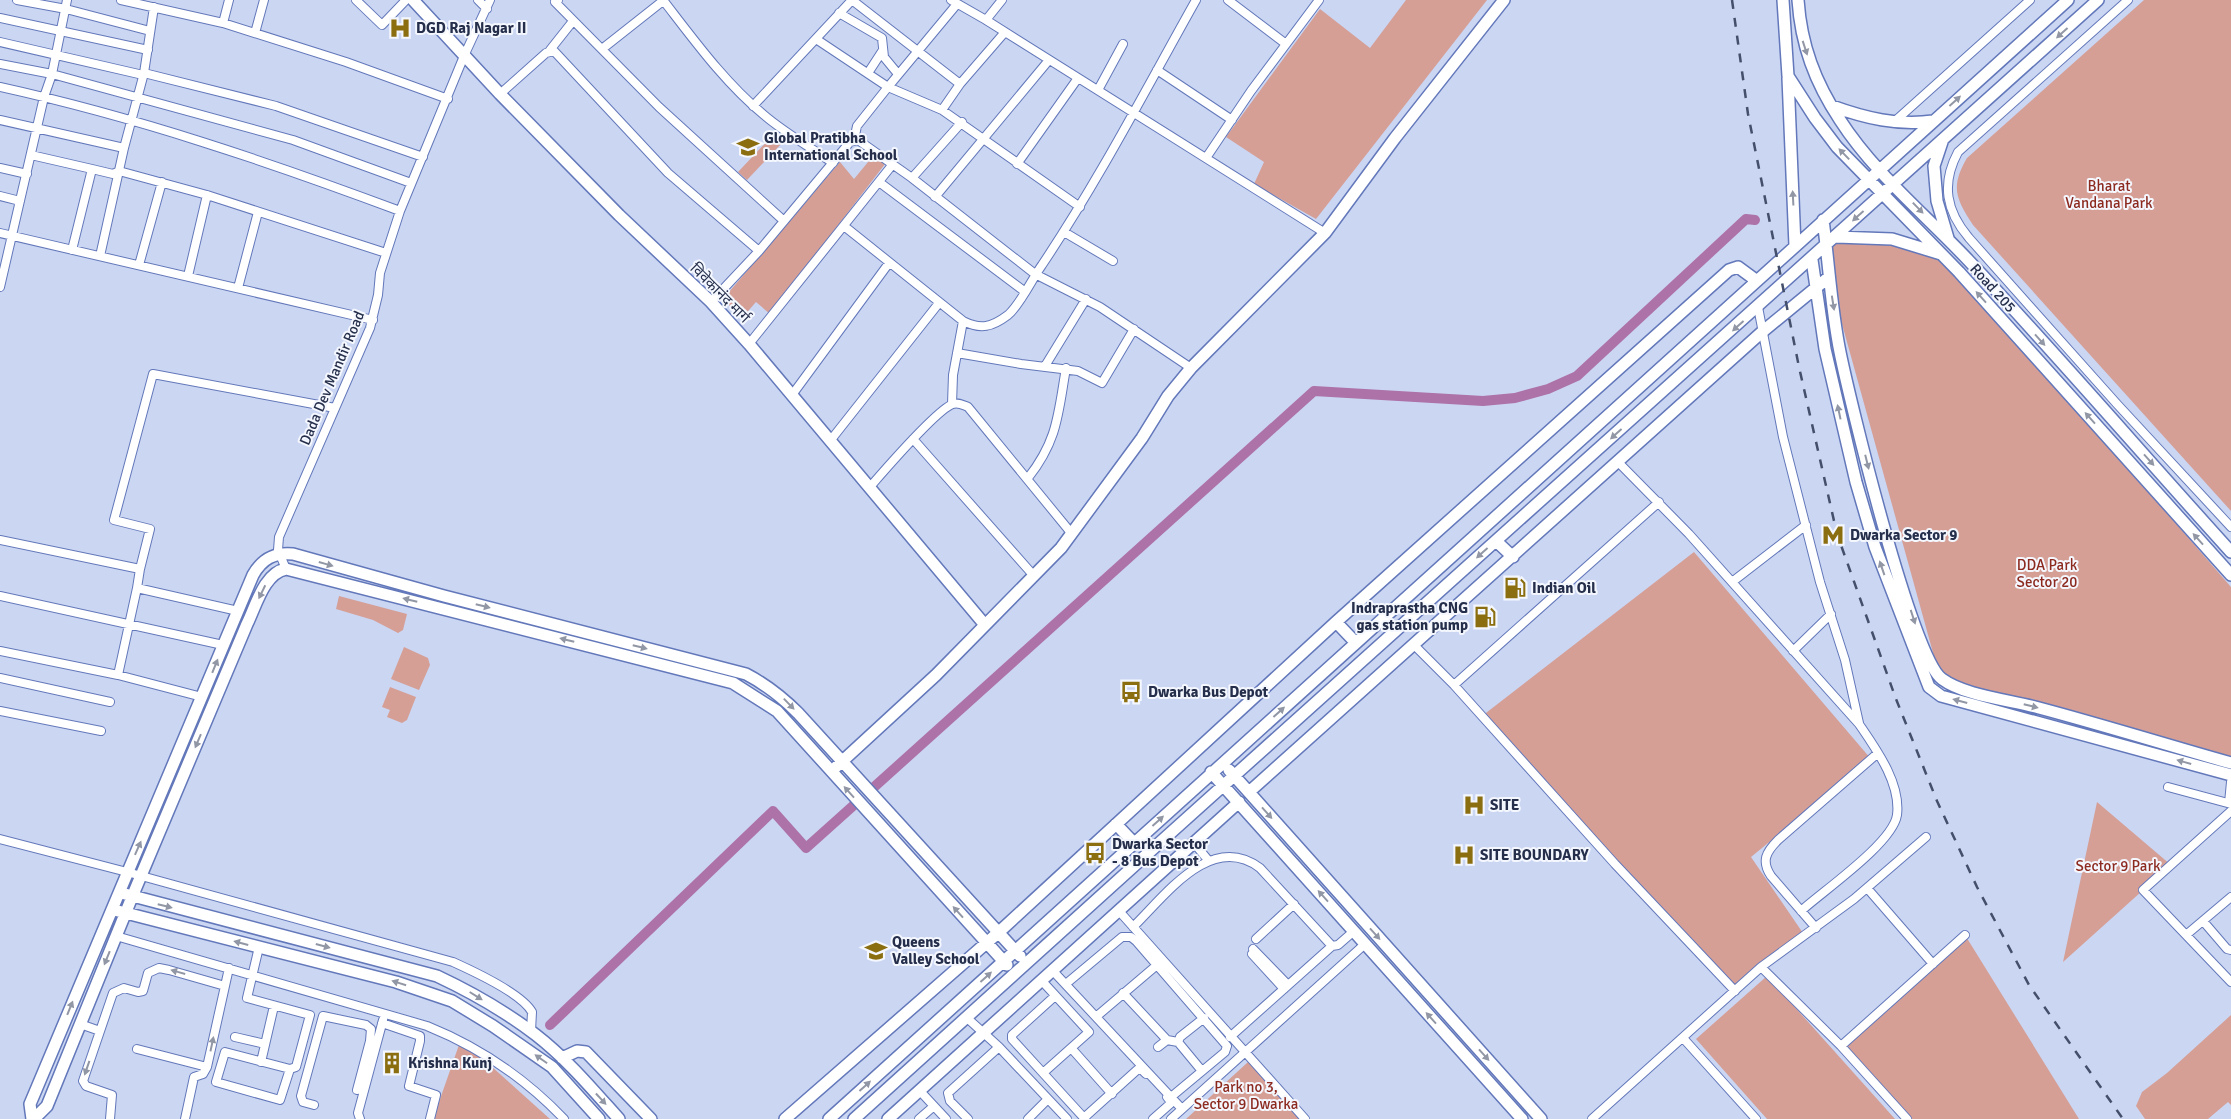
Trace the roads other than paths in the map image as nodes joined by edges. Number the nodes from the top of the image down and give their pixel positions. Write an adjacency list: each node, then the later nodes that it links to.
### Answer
1 (17, 0): 27 (street)
2 (67, 0): 27 (street)
3 (121, 0): 26 (street)
4 (229, 0): 33 (street)
5 (264, 0): 37 (street)
6 (356, 0): 7 (street)
7 (406, 0)
8 (413, 0): 48 (main road, विवेकानंद मार्ग)
9 (478, 0): 28 (street)
10 (490, 0): 28 (street, Dada Dev Mandir Road)
11 (558, 0): 32 (street)
12 (664, 0): 44 (street); 66 (street)
13 (852, 0): 29 (street); 46 (street)
14 (1002, 0): 31 (street)
15 (1196, 0): 51 (street)
16 (1228, 0): 41 (street)
17 (1504, 0): 110 (main road)
18 (1783, 0): 56 (main road, Road 205)
19 (1798, 0): 67 (main road, Road 205, one-way to 67)
20 (2030, 0): 75 (street)
21 (2068, 0): 72 (main road, one-way to 21)
22 (2098, 0): 79 (main road, one-way to 79)
23 (2128, 0): 159 (street)
24 (954, 2): 31 (street); 46 (street)
25 (1315, 2): 41 (street)
26 (154, 8): 33 (street); 35 (street)
27 (66, 9): 34 (street); 35 (street)
28 (487, 9): 48 (street, Dada Dev Mandir Road)
29 (839, 13): 38 (street); 45 (street)
30 (0, 18): 34 (street)
31 (986, 20): 36 (street)
32 (573, 21): 43 (street); 44 (street)
33 (223, 23): 37 (street)
34 (61, 30): 42 (street); 47 (street)
35 (150, 31): 42 (street)
36 (1005, 32): 49 (street); 58 (street)
37 (255, 33): 65 (street)
38 (816, 39): 52 (street); 66 (street)
39 (0, 42): 47 (street)
40 (1123, 44): 61 (street)
41 (1286, 44): 71 (street)
42 (148, 50): 54 (street)
43 (550, 50): 62 (street); 118 (street)
44 (602, 50): 107 (street)
45 (883, 50): 52 (street); 55 (street)
46 (917, 50): 55 (street); 58 (street)
47 (56, 54): 53 (street); 54 (street)
48 (464, 56): 62 (main road, विवेकानंद मार्ग); 65 (street, Dada Dev Mandir Road)
49 (1050, 60): 57 (street); 77 (street)
50 (0, 64): 53 (street)
51 (1157, 70): 69 (street); 71 (street)
52 (868, 73): 60 (street)
53 (52, 74): 63 (street); 64 (street)
54 (144, 74): 64 (street); 82 (street)
55 (898, 74): 60 (street)
56 (1788, 76): 93 (main road, Road 205, one-way to 56); 116 (main road, one-way to 56)
57 (1078, 78): 61 (street); 86 (street)
58 (960, 84): 68 (street)
59 (0, 87): 63 (street)
60 (888, 87): 68 (street); 78 (street)
61 (1098, 90): 69 (street)
62 (500, 94): 137 (main road, विवेकानंद मार्ग)
63 (44, 97): 73 (street); 76 (street)
64 (138, 97): 73 (street); 96 (street)
65 (448, 99): 82 (street, Dada Dev Mandir Road)
66 (753, 106): 84 (street)
67 (1832, 106): 75 (main road); 88 (main road, Road 205)
68 (942, 110): 74 (street)
69 (1134, 113): 83 (street); 103 (street)
70 (0, 120): 76 (street)
71 (1232, 120): 83 (street)
72 (1933, 121): 75 (main road); 88 (main road)
73 (132, 122): 80 (street); 104 (street)
74 (962, 122): 77 (street); 92 (street)
75 (1894, 122)
76 (38, 128): 80 (street); 81 (street)
77 (982, 139): 86 (street); 101 (street)
78 (854, 140): 84 (street); 85 (street)
79 (1943, 140): 97 (main road); 114 (main road)
80 (124, 148): 90 (street)
81 (31, 155): 89 (street); 91 (street)
82 (423, 157): 96 (street, Dada Dev Mandir Road)
83 (1206, 158): 110 (street)
84 (833, 162): 107 (street)
85 (893, 164): 92 (street); 95 (street)
86 (1017, 164): 103 (street)
87 (0, 168): 91 (street)
88 (1880, 169): 93 (main road); 97 (main road, Road 205)
89 (92, 170): 90 (street); 117 (street)
90 (119, 171): 94 (street); 122 (street)
91 (27, 174): 102 (street)
92 (912, 178): 101 (street)
93 (1868, 179): 98 (main road, Road 205); 106 (main road)
94 (162, 182): 99 (street); 127 (street)
95 (879, 182): 108 (street); 135 (street)
96 (411, 183): 104 (street, Dada Dev Mandir Road)
97 (1894, 184): 98 (main road); 114 (main road, Road 205, one-way to 114)
98 (1883, 194): 113 (main road, one-way to 113); 121 (main road, Road 205)
99 (207, 195): 105 (street); 129 (street)
100 (0, 196): 102 (street)
101 (936, 197): 128 (street)
102 (20, 201): 112 (street)
103 (1080, 208): 109 (street)
104 (400, 211): 119 (street, Dada Dev Mandir Road)
105 (258, 212): 119 (street); 134 (street)
106 (1823, 220): 115 (main road); 116 (main road)
107 (784, 221): 118 (street)
108 (844, 226): 126 (street); 144 (street)
109 (1064, 232): 125 (street); 128 (street)
110 (1325, 233): 148 (main road)
111 (0, 234): 112 (street)
112 (13, 237): 117 (street); 123 (street)
113 (1836, 237): 115 (main road); 121 (main road)
114 (1948, 239): 163 (main road, Road 205, one-way to 163)
115 (1827, 245): 124 (main road); 130 (main road)
116 (1795, 246): 131 (main road)
117 (72, 250): 122 (street)
118 (759, 251): 137 (street)
119 (386, 253): 140 (street, Dada Dev Mandir Road)
120 (0, 255): 123 (street)
121 (1942, 255): 168 (main road, Road 205, one-way to 121)
122 (100, 256): 127 (street)
123 (8, 257): 132 (street)
124 (1812, 260): 133 (main road); 139 (main road)
125 (1113, 261)
126 (889, 263): 138 (street); 149 (street)
127 (139, 265): 129 (street)
128 (1035, 274): 135 (street); 136 (street)
129 (188, 276): 134 (street)
130 (1829, 277): 133 (main road); 194 (main road, one-way to 194)
131 (1757, 281): 175 (main road); 178 (main road)
132 (0, 286)
133 (1816, 286): 143 (main road); 198 (main road, one-way to 133)
134 (238, 288): 140 (street)
135 (1024, 291): 141 (street)
136 (1086, 299): 142 (street); 146 (street)
137 (711, 302): 144 (main road, विवेकानंद मार्ग)
138 (939, 302): 141 (street); 153 (street)
139 (1758, 307): 143 (street); 162 (main road, one-way to 162)
140 (373, 320): 151 (street, Dada Dev Mandir Road)
141 (964, 321): 145 (street)
142 (1134, 329): 147 (street); 148 (street)
143 (1762, 332): 154 (main road); 158 (street)
144 (749, 344): 149 (main road, विवेकानंद मार्ग)
145 (957, 353): 146 (street); 150 (street)
146 (1045, 366): 147 (street)
147 (1066, 368): 155 (street)
148 (1191, 368): 160 (main road)
149 (792, 394): 153 (main road, विवेकानंद मार्ग)
150 (952, 404): 152 (street); 155 (street)
151 (335, 408): 164 (street, Dada Dev Mandir Road); 166 (street)
152 (913, 439): 156 (street); 169 (street)
153 (830, 441): 156 (main road, विवेकानंद मार्ग)
154 (1619, 463): 157 (street); 165 (main road)
155 (1028, 478): 160 (street)
156 (869, 488): 177 (main road, विवेकानंद मार्ग)
157 (1659, 502): 170 (street); 185 (street)
158 (1806, 525): 170 (street); 174 (street)
159 (2231, 527)
160 (1072, 534): 169 (main road)
161 (0, 540): 166 (street)
162 (1496, 541): 165 (main road); 197 (main road, one-way to 197)
163 (2231, 552)
164 (279, 555): 167 (street); 173 (main road); 192 (main road, one-way to 192)
165 (1513, 557): 180 (main road)
166 (140, 569): 171 (street)
167 (286, 569): 195 (main road, one-way to 167); 212 (main road, one-way to 212)
168 (2231, 575)
169 (1034, 576): 177 (main road)
170 (1732, 582): 182 (street)
171 (137, 588): 173 (street); 176 (street)
172 (0, 596): 176 (street)
173 (238, 611): 179 (main road)
174 (1831, 614): 182 (street); 189 (street)
175 (1336, 622): 178 (main road); 205 (main road)
176 (130, 624): 179 (street); 183 (street)
177 (985, 625): 192 (main road)
178 (1356, 643): 193 (main road, one-way to 178)
179 (223, 645): 186 (main road, one-way to 179)
180 (1414, 645): 185 (street); 202 (main road)
181 (0, 651): 183 (street)
182 (1793, 651): 189 (street)
183 (118, 675): 186 (street)
184 (0, 678): 187 (street)
185 (1454, 685): 252 (street)
186 (202, 698): 211 (main road, one-way to 186)
187 (110, 702)
188 (0, 711): 190 (street)
189 (1859, 724): 191 (street)
190 (101, 731)
191 (1878, 752): 221 (street); 221 (street)
192 (842, 762): 195 (main road); 226 (main road)
193 (1223, 763): 196 (main road); 197 (main road)
194 (2231, 763)
195 (830, 771): 231 (main road, one-way to 195)
196 (1211, 772): 200 (main road); 208 (main road, one-way to 196)
197 (1234, 775): 200 (main road); 202 (main road)
198 (2231, 775)
199 (2231, 782): 204 (street)
200 (1223, 785): 203 (main road); 239 (main road)
201 (2168, 787): 204 (street)
202 (1249, 792): 316 (main road, one-way to 316)
203 (1239, 802): 209 (main road); 225 (main road, one-way to 203)
204 (2230, 806): 228 (street)
205 (1116, 824): 208 (main road); 226 (main road)
206 (1926, 837): 213 (street)
207 (0, 840): 211 (street)
208 (1134, 843): 237 (main road)
209 (1194, 843): 210 (street); 219 (main road)
210 (1208, 860): 217 (street); 223 (street)
211 (127, 872): 212 (street); 214 (main road)
212 (142, 876): 215 (main road); 265 (street)
213 (1868, 888): 224 (street); 240 (street)
214 (118, 892): 215 (main road); 218 (main road)
215 (132, 897): 220 (main road); 265 (main road, one-way to 265)
216 (2231, 897): 222 (street)
217 (1294, 904): 230 (street); 233 (street)
218 (111, 909): 220 (main road); 293 (main road, one-way to 218)
219 (1119, 911): 223 (street); 244 (main road)
220 (126, 912): 229 (main road); 234 (main road, one-way to 220)
221 (1800, 912): 224 (street)
222 (2203, 921): 228 (street); 236 (street)
223 (1133, 927): 268 (street)
224 (1816, 928): 242 (street)
225 (1354, 931): 232 (main road); 233 (street)
226 (999, 932): 231 (main road); 237 (main road)
227 (1965, 935): 240 (street)
228 (2186, 935): 248 (street)
229 (116, 936): 243 (street); 262 (main road, one-way to 262)
230 (1256, 939)
231 (986, 944): 238 (main road); 302 (main road)
232 (1365, 944): 278 (street); 315 (main road, one-way to 232)
233 (1332, 946): 251 (street)
234 (260, 947): 246 (street); 299 (main road, one-way to 234)
235 (1252, 950): 251 (street)
236 (2231, 950)
237 (1016, 951): 238 (main road); 239 (main road)
238 (1003, 961): 245 (main road); 303 (main road, one-way to 238)
239 (1027, 962): 245 (main road)
240 (1933, 964): 273 (street)
241 (1157, 965): 249 (street); 253 (street); 260 (street)
242 (1762, 967): 252 (street); 273 (street)
243 (229, 968): 246 (street); 250 (street)
244 (1053, 971): 247 (main road); 249 (street)
245 (1015, 974): 259 (main road)
246 (252, 975): 255 (street); 256 (street)
247 (1042, 981): 254 (street); 266 (main road)
248 (2231, 982)
249 (1067, 983): 258 (street)
250 (225, 986): 264 (street, one-way to 264); 281 (street, one-way to 250)
251 (1286, 987): 268 (street)
252 (1735, 991): 269 (street)
253 (1123, 993): 258 (street); 270 (street)
254 (1055, 996): 277 (street); 284 (street)
255 (274, 1006): 272 (street); 282 (street)
256 (373, 1010): 257 (street); 263 (street)
257 (384, 1013): 261 (street); 298 (street)
258 (1097, 1016): 288 (street)
259 (966, 1017): 266 (street); 304 (main road)
260 (1204, 1018): 271 (street); 283 (street)
261 (382, 1023): 296 (street); 297 (street)
262 (80, 1024): 264 (street); 293 (main road)
263 (368, 1026): 285 (street); 290 (street)
264 (100, 1031): 294 (street, one-way to 294)
265 (531, 1031): 279 (main road)
266 (985, 1034): 274 (street); 286 (main road)
267 (235, 1037): 272 (street)
268 (1230, 1037): 278 (street)
269 (1683, 1038): 317 (street); 318 (street)
270 (1166, 1040): 271 (street); 275 (street)
271 (1178, 1042): 283 (street)
272 (265, 1044): 280 (street)
273 (1841, 1046): 319 (street)
274 (1000, 1047): 289 (street); 308 (street)
275 (1158, 1047)
276 (137, 1049): 281 (street)
277 (1072, 1049): 284 (street); 287 (street)
278 (1245, 1053): 292 (street); 314 (street)
279 (562, 1058): 300 (main road, one-way to 300); 301 (main road)
280 (261, 1062): 282 (street); 282 (street)
281 (207, 1067): 295 (street)
282 (290, 1069)
283 (1202, 1072): 288 (street)
284 (1043, 1073): 311 (street)
285 (357, 1090)
286 (919, 1090): 291 (street); 305 (main road)
287 (1112, 1094): 311 (street); 312 (street)
288 (1171, 1097): 292 (street)
289 (1048, 1099): 309 (street); 310 (street)
290 (314, 1105)
291 (934, 1106): 306 (street); 307 (street)
292 (1182, 1109): 313 (street)
293 (33, 1119)
294 (110, 1119)
295 (185, 1119)
296 (360, 1119)
297 (430, 1119)
298 (564, 1119)
299 (599, 1119)
300 (619, 1119)
301 (651, 1119)
302 (785, 1119)
303 (829, 1119)
304 (854, 1119)
305 (888, 1119)
306 (920, 1119)
307 (946, 1119)
308 (968, 1119)
309 (1028, 1119)
310 (1067, 1119)
311 (1085, 1119)
312 (1153, 1119)
313 (1171, 1119)
314 (1305, 1119)
315 (1522, 1119)
316 (1541, 1119)
317 (1592, 1119)
318 (1756, 1119)
319 (1907, 1119)

